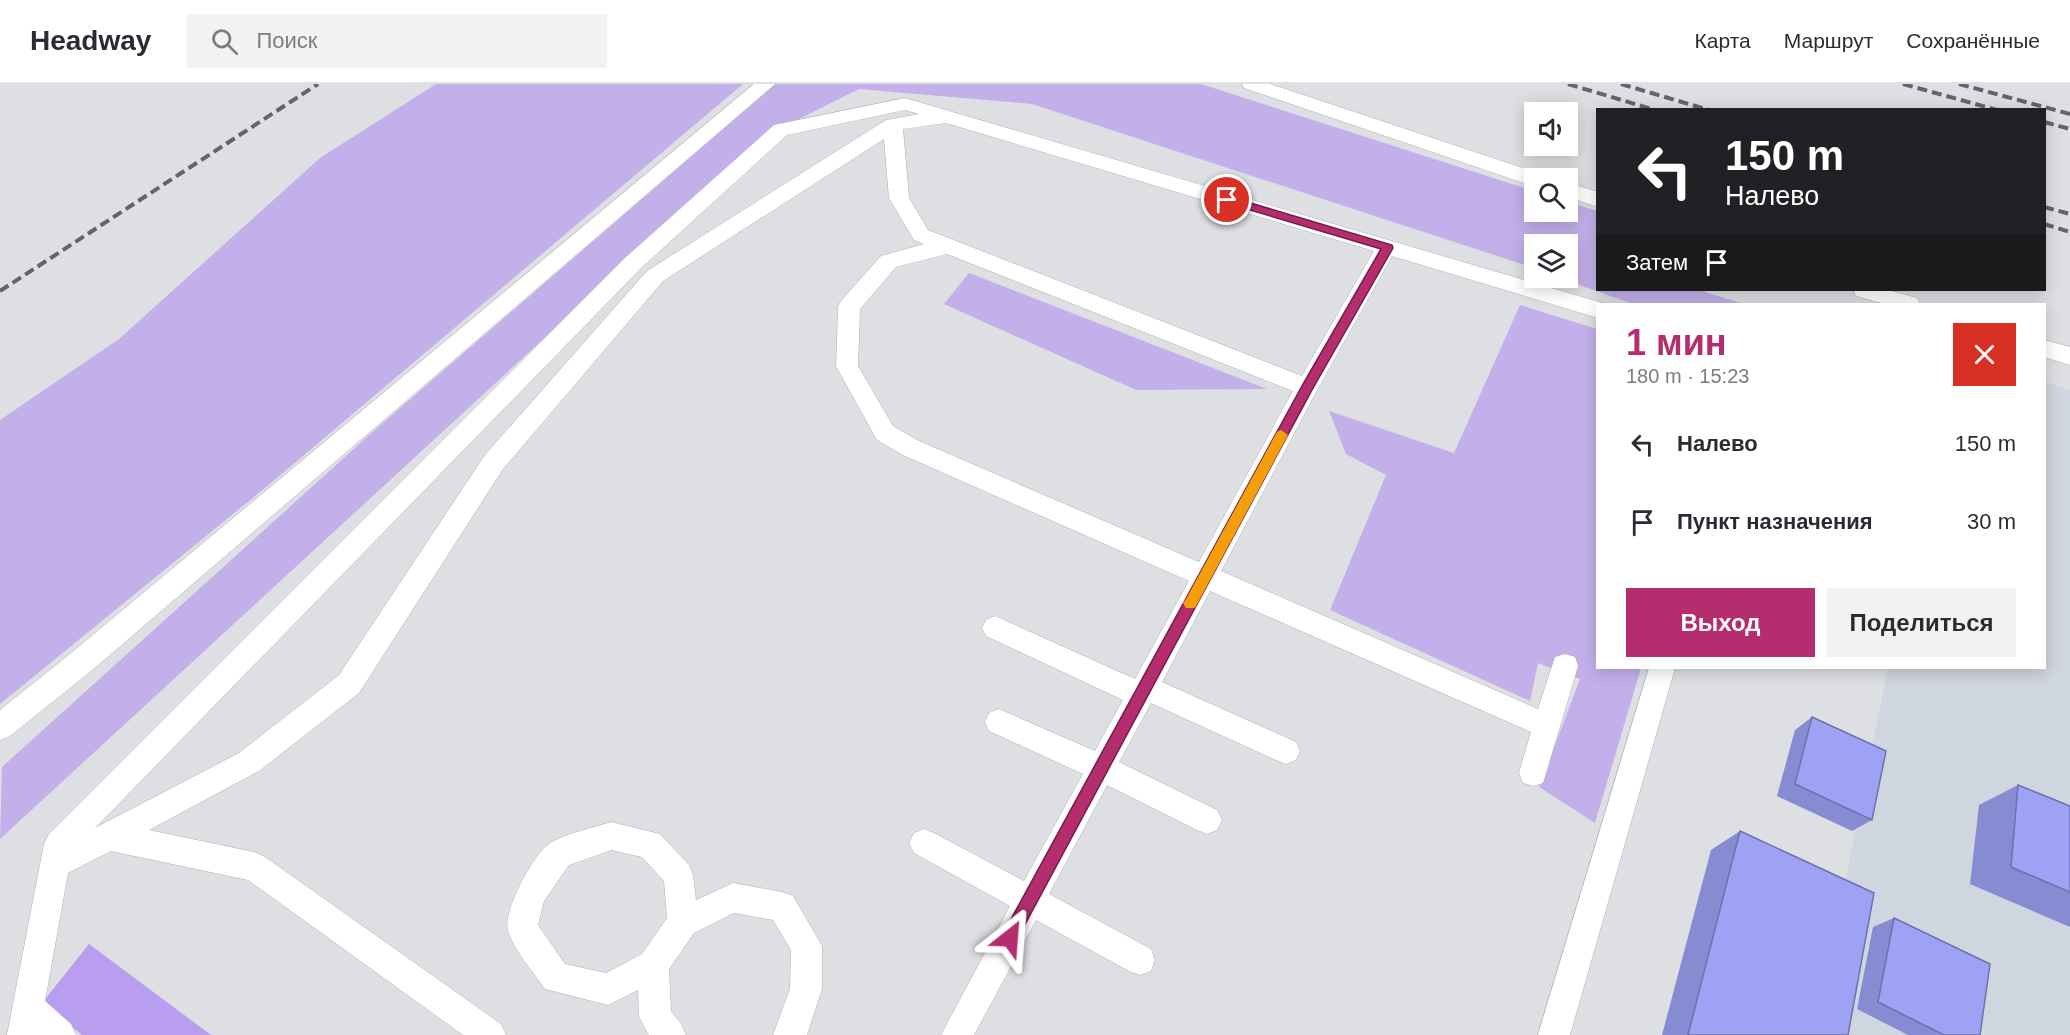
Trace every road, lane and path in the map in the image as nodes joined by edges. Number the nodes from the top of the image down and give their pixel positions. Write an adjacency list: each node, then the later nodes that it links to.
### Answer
1 (766, 84): 23 (lane)
2 (1251, 84): 5 (lane)
3 (951, 117): 4 (lane); 9 (lane); 30 (lane)
4 (893, 124): 8 (lane); 28 (lane)
5 (1524, 176)
6 (1578, 193): 7 (lane)
7 (1596, 199)
8 (948, 246): 15 (lane); 16 (lane)
9 (1388, 248): 12 (lane); 15 (lane)
10 (1867, 291): 11 (lane)
11 (1906, 303)
12 (1596, 309)
13 (2046, 349): 14 (lane)
14 (2070, 356)
15 (1307, 387): 16 (lane)
16 (1206, 575): 20 (lane); 22 (lane)
17 (994, 628): 20 (lane)
18 (1565, 666): 22 (lane)
19 (1662, 669): 41 (lane)
20 (1143, 691): 24 (lane); 25 (lane)
21 (999, 722): 25 (lane)
22 (1548, 726): 26 (lane)
23 (0, 727)
24 (1286, 751)
25 (1101, 768): 27 (lane); 31 (lane)
26 (1533, 773)
27 (1207, 820)
28 (108, 836): 30 (lane); 38 (lane)
29 (924, 843): 31 (lane)
30 (56, 864): 35 (lane)
31 (1031, 899): 33 (lane); 40 (lane)
32 (683, 922): 34 (lane); 34 (lane); 36 (lane)
33 (1140, 960)
34 (652, 965): 39 (lane)
35 (25, 1021): 37 (lane)
36 (792, 1034)
37 (60, 1035)
38 (490, 1035)
39 (670, 1035)
40 (957, 1035)
41 (1554, 1035)

